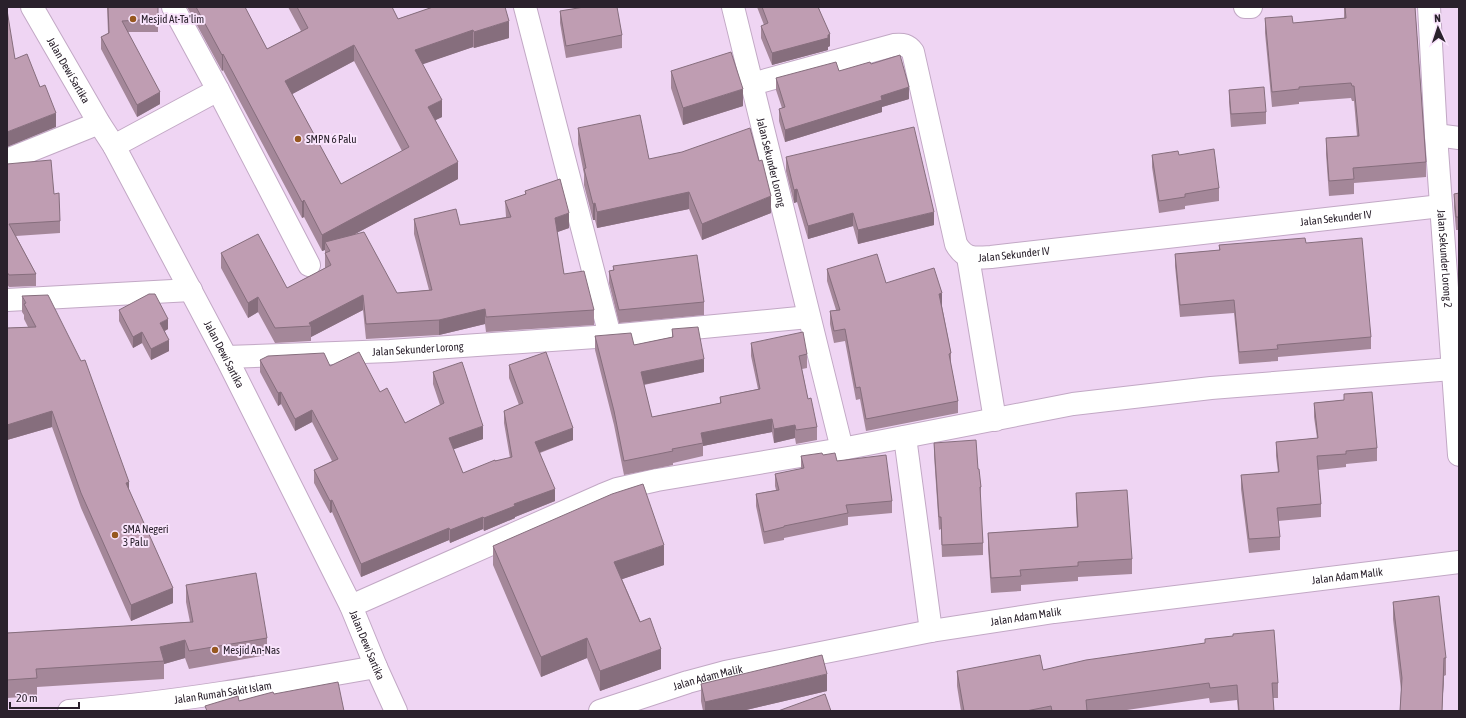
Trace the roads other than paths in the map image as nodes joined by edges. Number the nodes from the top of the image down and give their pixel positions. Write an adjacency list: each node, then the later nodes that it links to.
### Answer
1 (32, 7): 10 (street, Jalan Dewi Sartika)
2 (173, 7): 9 (street)
3 (525, 7): 21 (street)
4 (733, 7): 8 (street, Jalan Sekunder Lorong)
5 (1245, 7): 6 (street)
6 (1250, 7)
7 (1429, 7): 11 (street, Jalan Sekunder Lorong 2)
8 (752, 84): 16 (street, Jalan Sekunder IV); 20 (street, Jalan Sekunder Lorong)
9 (218, 90): 13 (street); 17 (street)
10 (99, 123): 13 (street, Jalan Dewi Sartika); 14 (street)
11 (1436, 135): 12 (street); 15 (street, Jalan Sekunder Lorong 2)
12 (1459, 138)
13 (114, 146): 18 (street, Jalan Dewi Sartika)
14 (7, 160)
15 (1441, 206): 16 (street, Jalan Sekunder IV); 23 (street, Jalan Sekunder Lorong 2)
16 (968, 257): 24 (street)
17 (309, 265)
18 (191, 290): 19 (street); 22 (street, Jalan Dewi Sartika)
19 (7, 300)
20 (809, 318): 21 (street, Jalan Sekunder Lorong); 26 (street, Jalan Sekunder Lorong)
21 (610, 336): 22 (street, Jalan Sekunder Lorong)
22 (226, 357): 29 (street, Jalan Dewi Sartika)
23 (1452, 369): 24 (street); 27 (street, Jalan Sekunder Lorong 2)
24 (995, 420): 25 (street)
25 (905, 437): 26 (street); 30 (street)
26 (842, 450): 29 (street)
27 (1459, 455)
28 (1459, 562): 30 (street, Jalan Adam Malik)
29 (351, 606): 31 (street, Jalan Dewi Sartika)
30 (931, 631): 34 (street, Jalan Adam Malik)
31 (376, 667): 32 (street, Jalan Rumah Sakit Islam); 33 (street, Jalan Dewi Sartika)
32 (69, 711)
33 (396, 711)
34 (600, 711)

